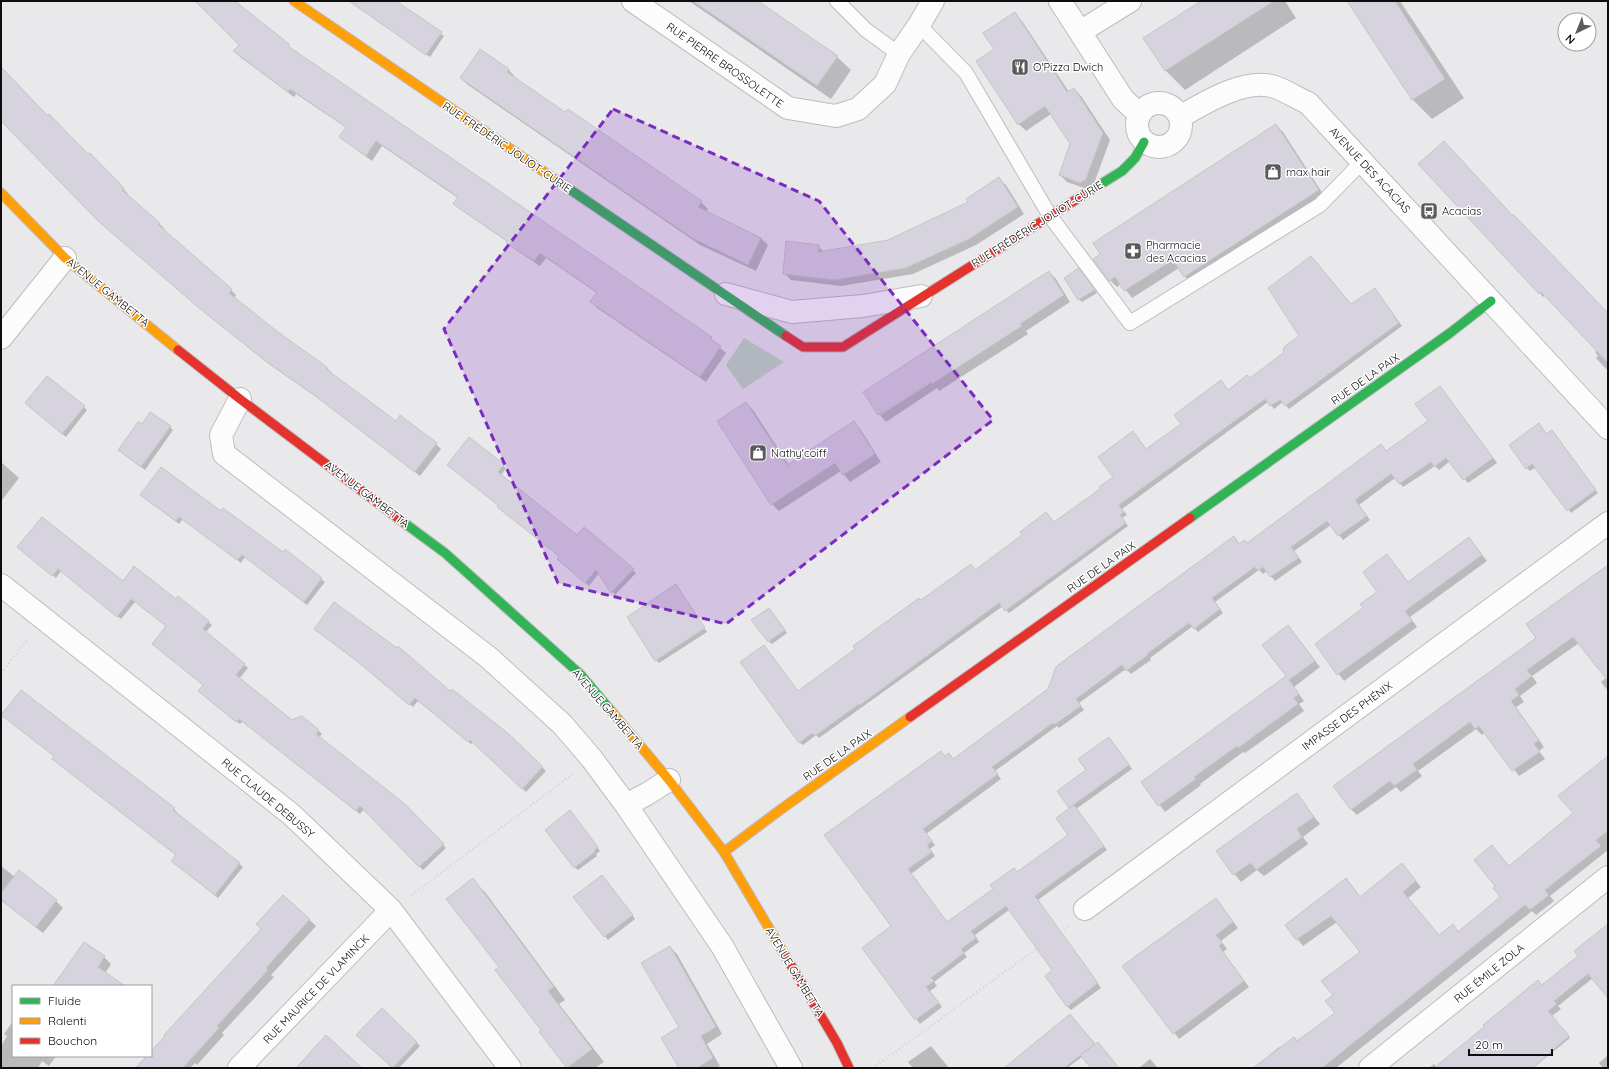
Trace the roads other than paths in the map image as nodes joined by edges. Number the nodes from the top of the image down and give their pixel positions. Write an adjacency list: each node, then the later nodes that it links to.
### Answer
1 (294, 1): 17 (street, RUE FRÉDÉRIC JOLIOT-CURIE)
2 (633, 1): 9 (street, RUE PIERRE BROSSOLETTE)
3 (837, 1): 9 (lane)
4 (933, 1): 7 (street, RUE PIERRE BROSSOLETTE)
5 (1060, 1): 8 (street)
6 (1130, 1): 8 (street)
7 (919, 25): 9 (street, RUE PIERRE BROSSOLETTE); 15 (lane)
8 (1080, 32): 10 (street)
9 (899, 54)
10 (1139, 114): 11 (street); 12 (street)
11 (1180, 117): 12 (street); 13 (street, AVENUE DES ACACIAS)
12 (1144, 142): 15 (street, RUE FRÉDÉRIC JOLIOT-CURIE)
13 (1362, 162): 15 (lane); 19 (street, AVENUE DES ACACIAS)
14 (1, 193): 16 (street, AVENUE GAMBETTA)
15 (1050, 216): 18 (street, RUE FRÉDÉRIC JOLIOT-CURIE)
16 (65, 258): 20 (street); 21 (street, AVENUE GAMBETTA)
17 (721, 293): 18 (street, RUE FRÉDÉRIC JOLIOT-CURIE); 18 (street, RUE FRÉDÉRIC JOLIOT-CURIE)
18 (921, 296)
19 (1491, 301): 22 (street, AVENUE DES ACACIAS); 27 (street, RUE DE LA PAIX)
20 (1, 338)
21 (240, 399): 25 (street, AVENUE GAMBETTA); 26 (street)
22 (1608, 428)
23 (1608, 523): 29 (street, IMPASSE DES PHÉNIX)
24 (1, 585): 30 (street, RUE CLAUDE DEBUSSY)
25 (669, 780): 26 (street); 27 (street, AVENUE GAMBETTA)
26 (626, 805): 33 (street)
27 (724, 852): 34 (street, AVENUE GAMBETTA)
28 (1608, 877): 35 (street, RUE ÉMILE ZOLA)
29 (1085, 909)
30 (392, 910): 31 (street, RUE MAURICE DE VLAMINCK); 32 (street, RUE CLAUDE DEBUSSY)
31 (240, 1068)
32 (510, 1068)
33 (791, 1068)
34 (849, 1068)
35 (1370, 1068)

